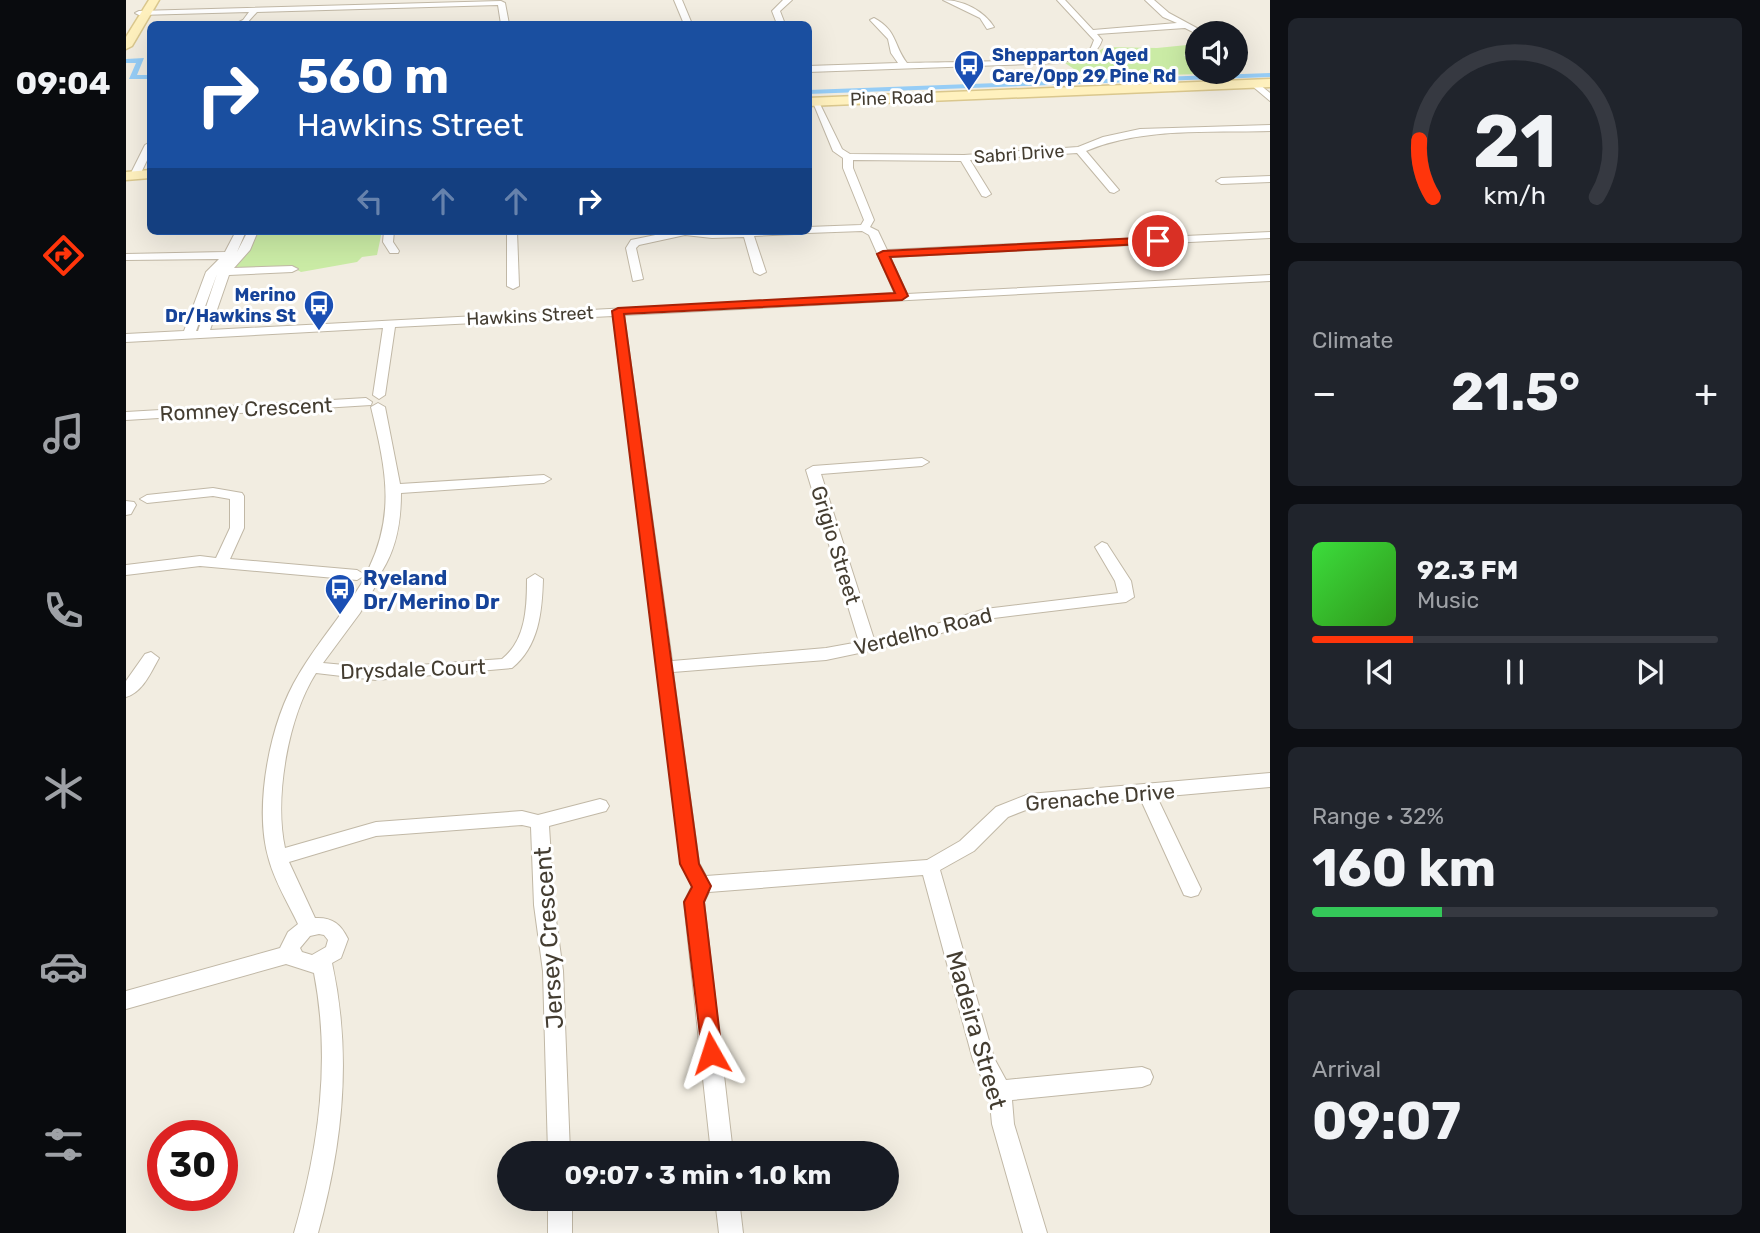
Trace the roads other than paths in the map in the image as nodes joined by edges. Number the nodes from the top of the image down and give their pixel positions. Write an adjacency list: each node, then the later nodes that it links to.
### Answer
1 (147, 0): 11 (street)
2 (154, 0): 11 (street)
3 (678, 0): 16 (street)
4 (788, 0): 17 (street)
5 (947, 0): 20 (street)
6 (1061, 0): 21 (street)
7 (1149, 0): 18 (street)
8 (504, 1): 9 (street); 15 (street)
9 (254, 10): 10 (street); 14 (street)
10 (202, 11): 11 (street); 13 (street)
11 (143, 13): 22 (street); 23 (street)
12 (874, 20): 24 (street)
13 (197, 21)
14 (247, 21)
15 (505, 21)
16 (687, 21)
17 (780, 21)
18 (1185, 24)
19 (1185, 25): 21 (street)
20 (990, 27)
21 (1093, 32): 24 (street)
22 (126, 35)
23 (126, 46)
24 (904, 65): 25 (street)
25 (812, 69)
26 (1254, 83): 27 (street, Pine Road); 28 (street); 29 (street, Pine Road)
27 (1270, 83)
28 (1270, 98)
29 (812, 102): 33 (street)
30 (1270, 128): 32 (street, Sabri Drive)
31 (147, 150): 35 (street)
32 (1080, 150): 34 (street, Sabri Drive); 38 (street)
33 (848, 157): 34 (street, Sabri Drive); 40 (street)
34 (964, 158): 39 (street)
35 (130, 175)
36 (1270, 179): 37 (street)
37 (1221, 181)
38 (1114, 190)
39 (986, 194)
40 (864, 228): 41 (street); 50 (street)
41 (812, 230)
42 (240, 235): 51 (street)
43 (250, 235): 51 (street)
44 (388, 235): 49 (street)
45 (512, 235): 58 (street)
46 (667, 235): 57 (street)
47 (749, 235): 55 (street)
48 (1270, 235): 50 (street)
49 (394, 251)
50 (883, 254): 59 (street)
51 (235, 255): 52 (street); 54 (street)
52 (126, 257)
53 (292, 269): 54 (street)
54 (218, 272): 62 (street); 63 (street)
55 (760, 272)
56 (1270, 278): 59 (street, Hawkins Street)
57 (637, 279)
58 (513, 286)
59 (902, 296): 60 (street, Hawkins Street)
60 (618, 311): 61 (street, Hawkins Street); 79 (street)
61 (390, 324): 63 (street, Hawkins Street); 65 (street)
62 (189, 334): 63 (street, Hawkins Street); 64 (street, Hawkins Street)
63 (203, 334)
64 (126, 338)
65 (374, 401): 66 (street, Romney Crescent); 69 (street)
66 (126, 416)
67 (922, 462): 76 (street, Grigio Street)
68 (544, 479): 69 (street)
69 (396, 489): 75 (street)
70 (146, 499): 72 (street)
71 (1102, 547): 76 (street, Verdelho Road)
72 (222, 561): 73 (street); 75 (street)
73 (126, 570)
74 (535, 579): 78 (street, Drysdale Court)
75 (363, 580): 78 (street)
76 (868, 646): 79 (street, Verdelho Road)
77 (151, 658): 80 (street)
78 (311, 667): 85 (street)
79 (664, 667): 87 (street)
80 (126, 691)
81 (1270, 780): 82 (street, Grenache Drive)
82 (1146, 792): 86 (street, Grenache Drive); 88 (street)
83 (600, 806): 84 (street)
84 (538, 821): 85 (street, Jersey Crescent); 95 (street, Jersey Crescent)
85 (277, 858): 89 (street)
86 (930, 867): 87 (street, Grenache Drive); 94 (street, Madeira Street)
87 (702, 886): 96 (street)
88 (1191, 889)
89 (309, 927): 90 (street); 91 (street)
90 (291, 954): 91 (street); 92 (street)
91 (322, 962): 99 (street)
92 (126, 1000)
93 (1142, 1077): 94 (street)
94 (1000, 1091): 102 (street, Madeira Street)
95 (559, 1141)
96 (721, 1141)
97 (560, 1211): 100 (street)
98 (728, 1211): 101 (street)
99 (306, 1233)
100 (561, 1233)
101 (731, 1233)
102 (1035, 1233)

